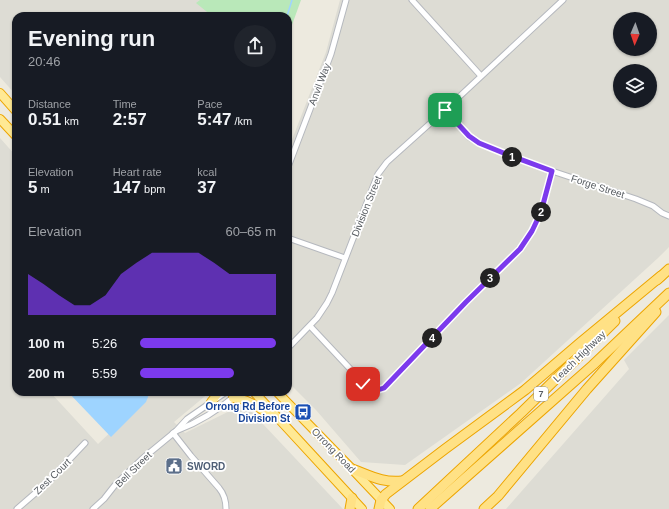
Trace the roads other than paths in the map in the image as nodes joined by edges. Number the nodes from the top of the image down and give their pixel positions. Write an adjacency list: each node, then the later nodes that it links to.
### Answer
1 (346, 0): 10 (street, Anvil Way)
2 (412, 0): 4 (street)
3 (563, 0): 4 (street, Division Street)
4 (481, 76): 7 (street, Division Street)
5 (0, 93): 6 (highway)
6 (12, 106)
7 (445, 110): 11 (street, Forge Street); 14 (street, Division Street)
8 (0, 119): 9 (highway)
9 (12, 132)
10 (292, 156)
11 (552, 171): 12 (street, Forge Street); 19 (street)
12 (669, 216)
13 (292, 239): 14 (street)
14 (346, 258): 19 (street, Division Street)
15 (669, 268): 16 (highway, Leach Highway / 7)
16 (661, 276): 34 (highway); 43 (highway, Leach Highway / 7)
17 (669, 293): 44 (highway, Leach Highway / 7)
18 (669, 297): 45 (highway)
19 (310, 326): 20 (street, Division Street)
20 (301, 334): 21 (street, Division Street); 22 (street, Division Street)
21 (292, 340)
22 (292, 344)
23 (215, 396): 29 (highway)
24 (220, 396): 29 (street, Bell Street)
25 (235, 396): 28 (street, Bell Street)
26 (258, 396): 31 (highway, Orrong Road)
27 (281, 396): 33 (highway, Orrong Road)
28 (233, 398): 30 (street, Bell Street); 31 (highway)
29 (211, 402): 30 (street, Bell Street)
30 (174, 432): 38 (street, Bell Street); 39 (street)
31 (292, 432): 35 (highway, Orrong Road)
32 (85, 443): 37 (street, Zest Court)
33 (352, 469): 34 (highway); 36 (highway, Orrong Road)
34 (402, 481): 36 (highway)
35 (352, 498): 40 (highway); 41 (highway, Orrong Road)
36 (380, 505): 42 (highway, Orrong Road)
37 (17, 509)
38 (93, 509)
39 (226, 509)
40 (350, 509)
41 (362, 509)
42 (390, 509)
43 (418, 509)
44 (430, 509)
45 (484, 509)

